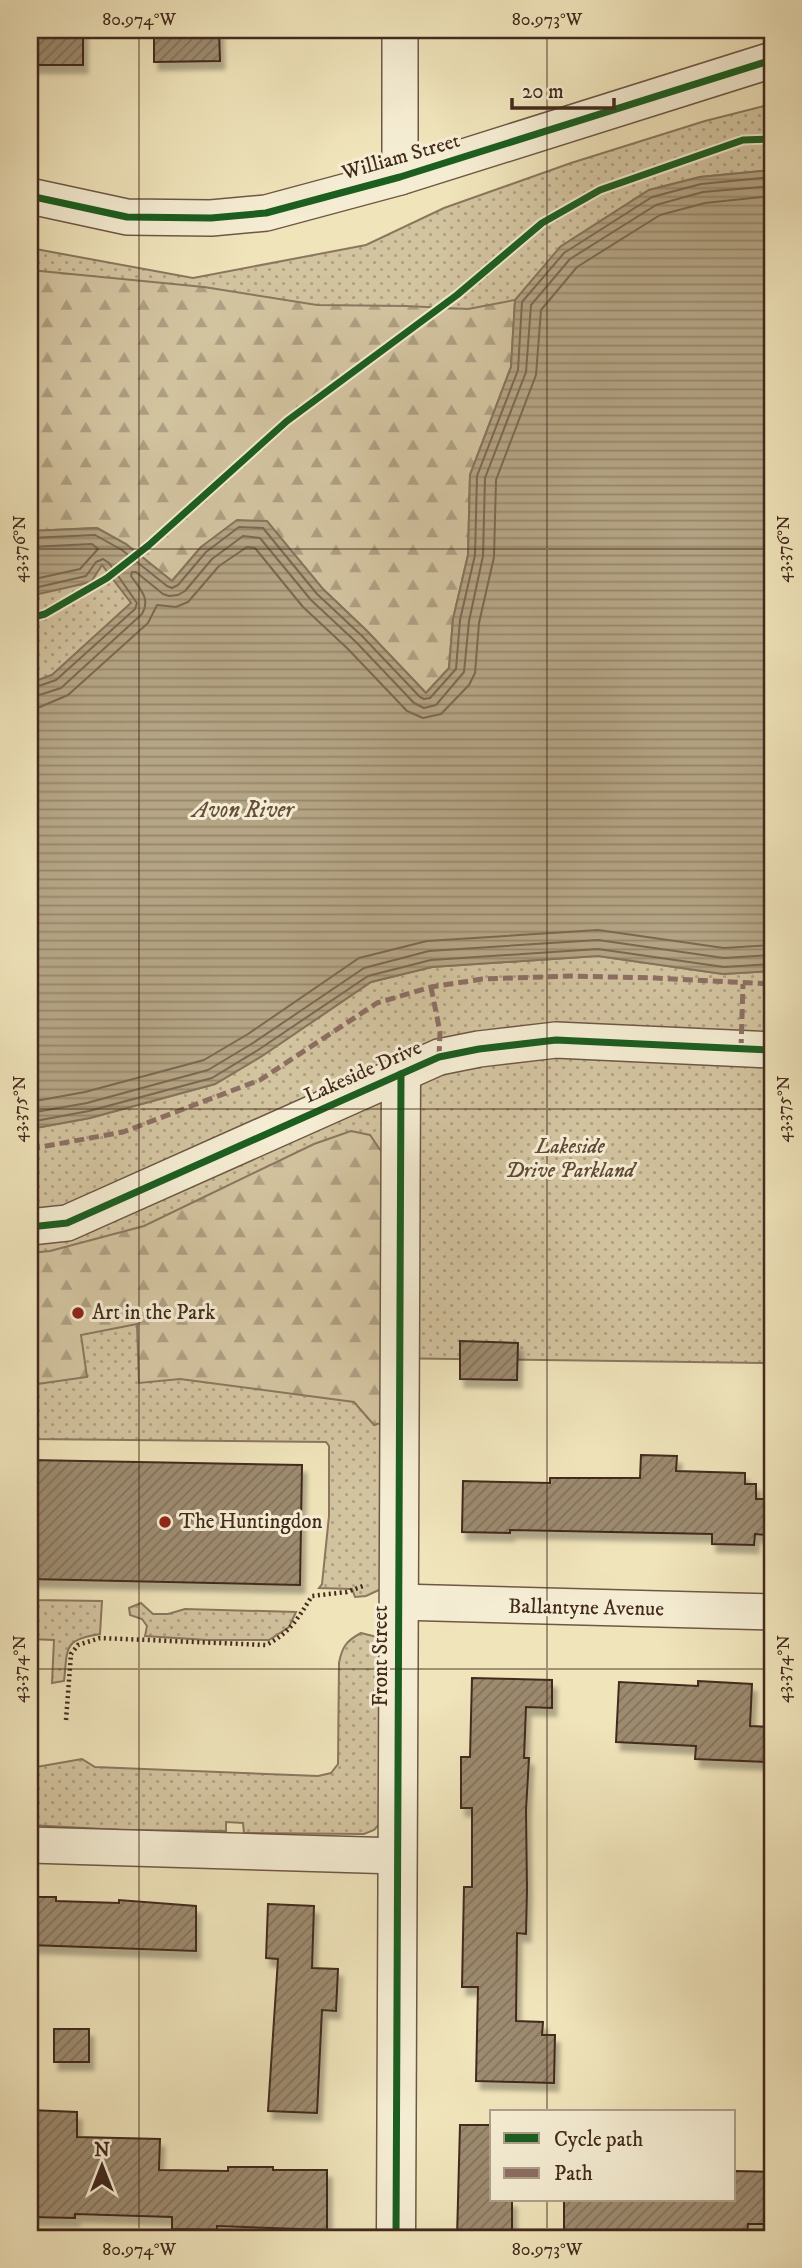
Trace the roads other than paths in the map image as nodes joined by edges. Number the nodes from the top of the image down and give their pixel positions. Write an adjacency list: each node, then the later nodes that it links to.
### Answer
1 (400, 30): 3 (street)
2 (772, 60): 3 (street, William Street)
3 (400, 177): 4 (street, William Street)
4 (30, 196)
5 (772, 1050): 6 (street, Lakeside Drive)
6 (401, 1074): 7 (street, Lakeside Drive); 8 (street, Front Street)
7 (30, 1227)
8 (399, 1588): 9 (street, Ballantyne Avenue); 11 (street, Front Street)
9 (772, 1612)
10 (30, 1845): 11 (street)
11 (398, 1856): 12 (street, Front Street)
12 (396, 2238)

